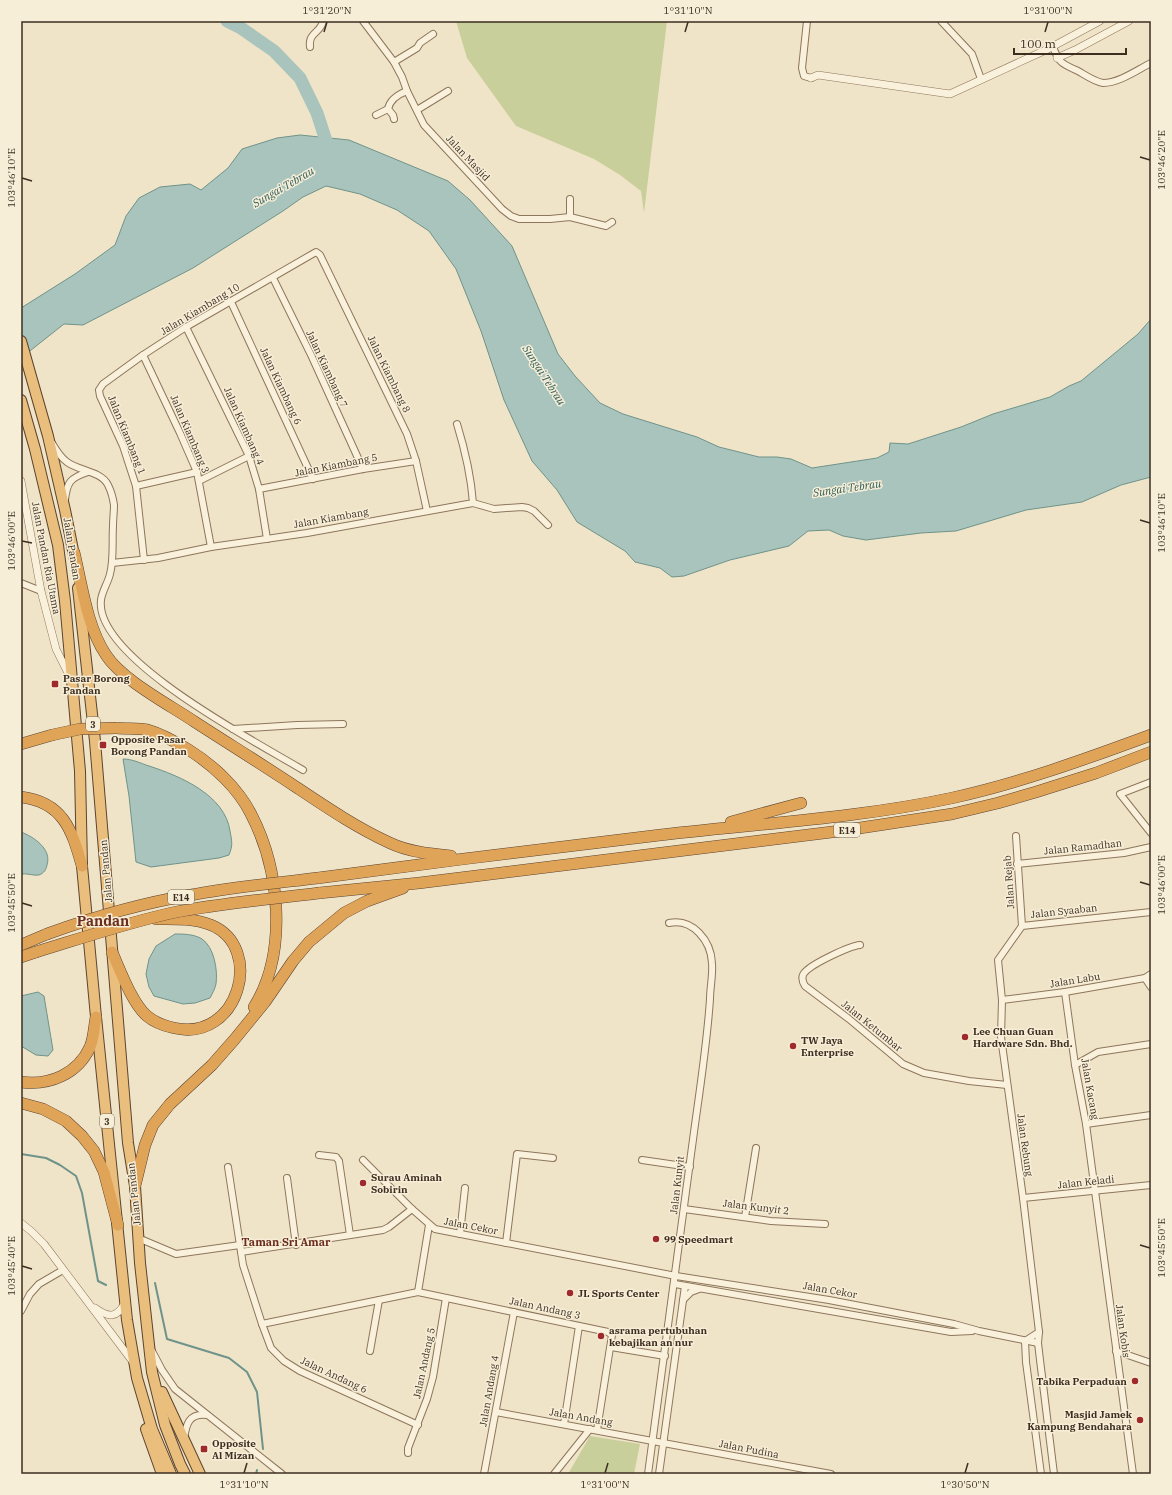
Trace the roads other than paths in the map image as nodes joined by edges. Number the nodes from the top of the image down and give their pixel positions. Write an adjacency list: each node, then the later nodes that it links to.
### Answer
1 (323, 21): 9 (street)
2 (364, 21): 11 (street, Jalan Masjid)
3 (807, 21): 13 (street)
4 (941, 21): 14 (street)
5 (1100, 21): 8 (street)
6 (1129, 21): 10 (street)
7 (433, 34): 11 (street)
8 (1053, 46): 10 (street); 14 (street)
9 (310, 47)
10 (1057, 58): 12 (street)
11 (394, 62): 15 (street, Jalan Masjid)
12 (1151, 63)
13 (811, 78): 14 (street)
14 (982, 79)
15 (407, 91): 17 (street); 18 (street, Jalan Masjid)
16 (448, 91): 18 (street)
17 (388, 109): 19 (street); 20 (street)
18 (417, 110): 22 (street, Jalan Masjid)
19 (376, 114)
20 (394, 119)
21 (570, 199): 22 (street)
22 (570, 217): 23 (street, Jalan Masjid)
23 (612, 222)
24 (316, 252): 25 (street, Jalan Kiambang 10); 37 (street, Jalan Kiambang 8)
25 (273, 278): 26 (street, Jalan Kiambang 10); 38 (street, Jalan Kiambang 7)
26 (231, 302): 27 (street, Jalan Kiambang 10); 41 (street, Jalan Kiambang 6)
27 (186, 327): 29 (street, Jalan Kiambang 10); 36 (street, Jalan Kiambang 4)
28 (21, 341): 35 (highway, Jalan Pandan / 3)
29 (143, 356): 30 (street, Jalan Kiambang 10); 40 (street, Jalan Kiambang 3)
30 (99, 390): 44 (street, Jalan Kiambang 1)
31 (21, 400): 32 (highway, Jalan Pandan / 3)
32 (25, 410): 33 (street); 57 (highway, Jalan Pandan / 3)
33 (21, 421)
34 (457, 424): 46 (street)
35 (48, 436): 39 (street); 47 (highway, Jalan Pandan / 3)
36 (249, 456): 43 (street); 45 (street, Jalan Kiambang 4)
37 (416, 461): 38 (street, Jalan Kiambang 5); 48 (street, Jalan Kiambang 8)
38 (363, 469): 41 (street, Jalan Kiambang 5)
39 (88, 472): 47 (street); 54 (street)
40 (197, 472): 43 (street, Jalan Kiambang 3); 44 (street)
41 (313, 479): 45 (street, Jalan Kiambang 5)
42 (21, 481): 56 (street, Jalan Pandan Ria Utama)
43 (199, 481): 51 (street, Jalan Kiambang 3)
44 (136, 486): 53 (street, Jalan Kiambang 1)
45 (259, 489): 50 (street, Jalan Kiambang 4)
46 (473, 503): 48 (street, Jalan Kiambang); 49 (street)
47 (65, 510): 52 (highway, Jalan Pandan / 3)
48 (427, 511): 50 (street, Jalan Kiambang)
49 (548, 525)
50 (267, 538): 51 (street, Jalan Kiambang)
51 (211, 548): 53 (street, Jalan Kiambang)
52 (74, 552): 71 (highway); 83 (highway, Jalan Pandan / 3)
53 (144, 560): 54 (street, Jalan Kiambang)
54 (112, 563): 59 (street)
55 (22, 583): 56 (street)
56 (41, 591): 57 (street, Jalan Pandan Ria Utama)
57 (73, 683): 73 (highway, Jalan Pandan / 3)
58 (343, 724): 59 (street)
59 (233, 729): 63 (street)
60 (1151, 735): 67 (highway, E14)
61 (21, 744): 92 (highway, bridge)
62 (1151, 752): 74 (highway, E14)
63 (303, 770)
64 (1151, 782): 68 (street)
65 (21, 797): 73 (highway)
66 (801, 803): 67 (highway)
67 (697, 830): 71 (highway, E14)
68 (1151, 833)
69 (1016, 836): 72 (street, Jalan Rejab)
70 (1151, 846): 72 (street, Jalan Ramadhan)
71 (469, 858): 80 (highway, E14, bridge)
72 (1017, 864): 78 (street, Jalan Rejab)
73 (82, 866): 91 (highway, Jalan Pandan / 3)
74 (419, 882): 76 (highway, E14, bridge); 92 (highway)
75 (1151, 912): 78 (street, Jalan Syaaban)
76 (146, 920): 83 (highway); 84 (highway, bridge)
77 (669, 923): 106 (street, Jalan Kunyit)
78 (1022, 926): 85 (street, Jalan Syaaban)
79 (21, 936): 80 (highway)
80 (42, 936): 81 (highway)
81 (21, 945)
82 (860, 945): 96 (street, Jalan Ketumbar)
83 (112, 952): 109 (highway, Jalan Pandan / 3)
84 (21, 957)
85 (998, 960): 90 (street, Jalan Rebung)
86 (1151, 974): 87 (street, Jalan Labu)
87 (1145, 978): 88 (street); 89 (street, Jalan Labu)
88 (1151, 987)
89 (1065, 992): 90 (street, Jalan Labu); 94 (street, Jalan Kacang)
90 (1002, 1000): 96 (street, Jalan Rebung)
91 (96, 1017): 95 (highway); 118 (highway, Jalan Pandan / 3)
92 (234, 1040): 109 (highway)
93 (1151, 1044): 94 (street)
94 (1075, 1065): 99 (street, Jalan Kacang)
95 (21, 1082)
96 (1007, 1085): 112 (street, Jalan Rebung)
97 (21, 1103): 118 (highway)
98 (1151, 1115): 99 (street)
99 (1086, 1124): 111 (street, Jalan Kacang)
100 (756, 1148): 115 (street)
101 (319, 1155): 121 (street)
102 (553, 1158): 123 (street, Jalan Cekor)
103 (363, 1160): 114 (street, Jalan Cekor)
104 (642, 1160): 106 (street)
105 (228, 1167): 125 (street, Jalan Andang 6)
106 (690, 1167): 113 (street, Jalan Kunyit)
107 (287, 1178): 124 (street)
108 (1151, 1185): 111 (street, Jalan Keladi)
109 (135, 1186): 122 (highway, Jalan Pandan / 3)
110 (464, 1188): 120 (street)
111 (1094, 1190): 112 (street, Jalan Keladi); 148 (street, Jalan Kobis)
112 (1023, 1198): 142 (street, Jalan Rebung)
113 (684, 1208): 115 (street, Jalan Kunyit 2); 127 (street, Jalan Kunyit)
114 (412, 1209): 119 (street, Jalan Cekor); 121 (street)
115 (745, 1217): 117 (street, Jalan Kunyit 2)
116 (21, 1223): 126 (street)
117 (825, 1224)
118 (118, 1225): 136 (highway, Jalan Pandan / 3)
119 (429, 1225): 120 (street, Jalan Cekor); 131 (street)
120 (460, 1234): 123 (street, Jalan Cekor)
121 (350, 1235): 124 (street)
122 (138, 1238): 125 (street); 145 (highway, Jalan Pandan / 3)
123 (506, 1243): 127 (street, Jalan Cekor)
124 (296, 1245): 125 (street)
125 (241, 1249): 139 (street, Jalan Andang 6)
126 (63, 1270): 135 (street); 137 (street)
127 (676, 1276): 128 (street, Jalan Kunyit); 129 (street); 141 (street, Jalan Cekor)
128 (675, 1284): 129 (street, Jalan Cekor); 149 (street, Jalan Kunyit)
129 (685, 1286): 130 (street, Jalan Cekor); 134 (street)
130 (701, 1288): 134 (street); 141 (street, Jalan Cekor)
131 (418, 1292): 132 (street, Jalan Andang 3); 133 (street, Jalan Andang 3)
132 (446, 1298): 138 (street, Jalan Andang 3); 157 (street, Jalan Andang 5)
133 (379, 1300): 139 (street, Jalan Andang 3); 147 (street)
134 (683, 1301): 162 (street)
135 (88, 1303): 136 (street); 151 (street)
136 (126, 1303): 151 (highway, Jalan Pandan / 3)
137 (21, 1311)
138 (514, 1312): 140 (street, Jalan Andang 3); 154 (street, Jalan Andang 4)
139 (262, 1324): 157 (street, Jalan Andang 6)
140 (579, 1326): 146 (street, Jalan Andang 3); 156 (street)
141 (979, 1331): 143 (street, Jalan Cekor)
142 (1039, 1332): 143 (street); 144 (street, Jalan Rebung)
143 (1025, 1341): 144 (street, Jalan Cekor); 174 (street)
144 (1038, 1343): 175 (street, Jalan Rebung)
145 (150, 1346): 152 (highway, Jalan Pandan / 3); 155 (street)
146 (611, 1348): 149 (street); 159 (street, Jalan Andang 3)
147 (370, 1351)
148 (1116, 1351): 150 (street); 176 (street, Jalan Kobis)
149 (665, 1356): 161 (street, Jalan Kunyit)
150 (1151, 1363)
151 (135, 1364): 153 (highway, Jalan Pandan / 3)
152 (152, 1372): 160 (highway); 166 (highway, Jalan Pandan / 3)
153 (137, 1378): 164 (highway); 165 (highway, Jalan Pandan / 3)
154 (496, 1412): 156 (street, Jalan Andang); 169 (street, Jalan Andang 4)
155 (210, 1417): 160 (street); 168 (street)
156 (564, 1424): 158 (street, Jalan Andang)
157 (418, 1425): 163 (street, Jalan Andang 5)
158 (590, 1429): 159 (street, Jalan Andang); 170 (street)
159 (597, 1430): 161 (street, Jalan Andang)
160 (184, 1440): 167 (highway)
161 (653, 1440): 162 (street, Jalan Andang); 171 (street, Jalan Kunyit)
162 (664, 1442): 172 (street); 173 (street, Jalan Pudina)
163 (408, 1453)
164 (162, 1474)
165 (171, 1474)
166 (185, 1474)
167 (200, 1474)
168 (282, 1474)
169 (484, 1474)
170 (554, 1474)
171 (648, 1474)
172 (659, 1474)
173 (831, 1474)
174 (1042, 1474)
175 (1054, 1474)
176 (1133, 1474)

